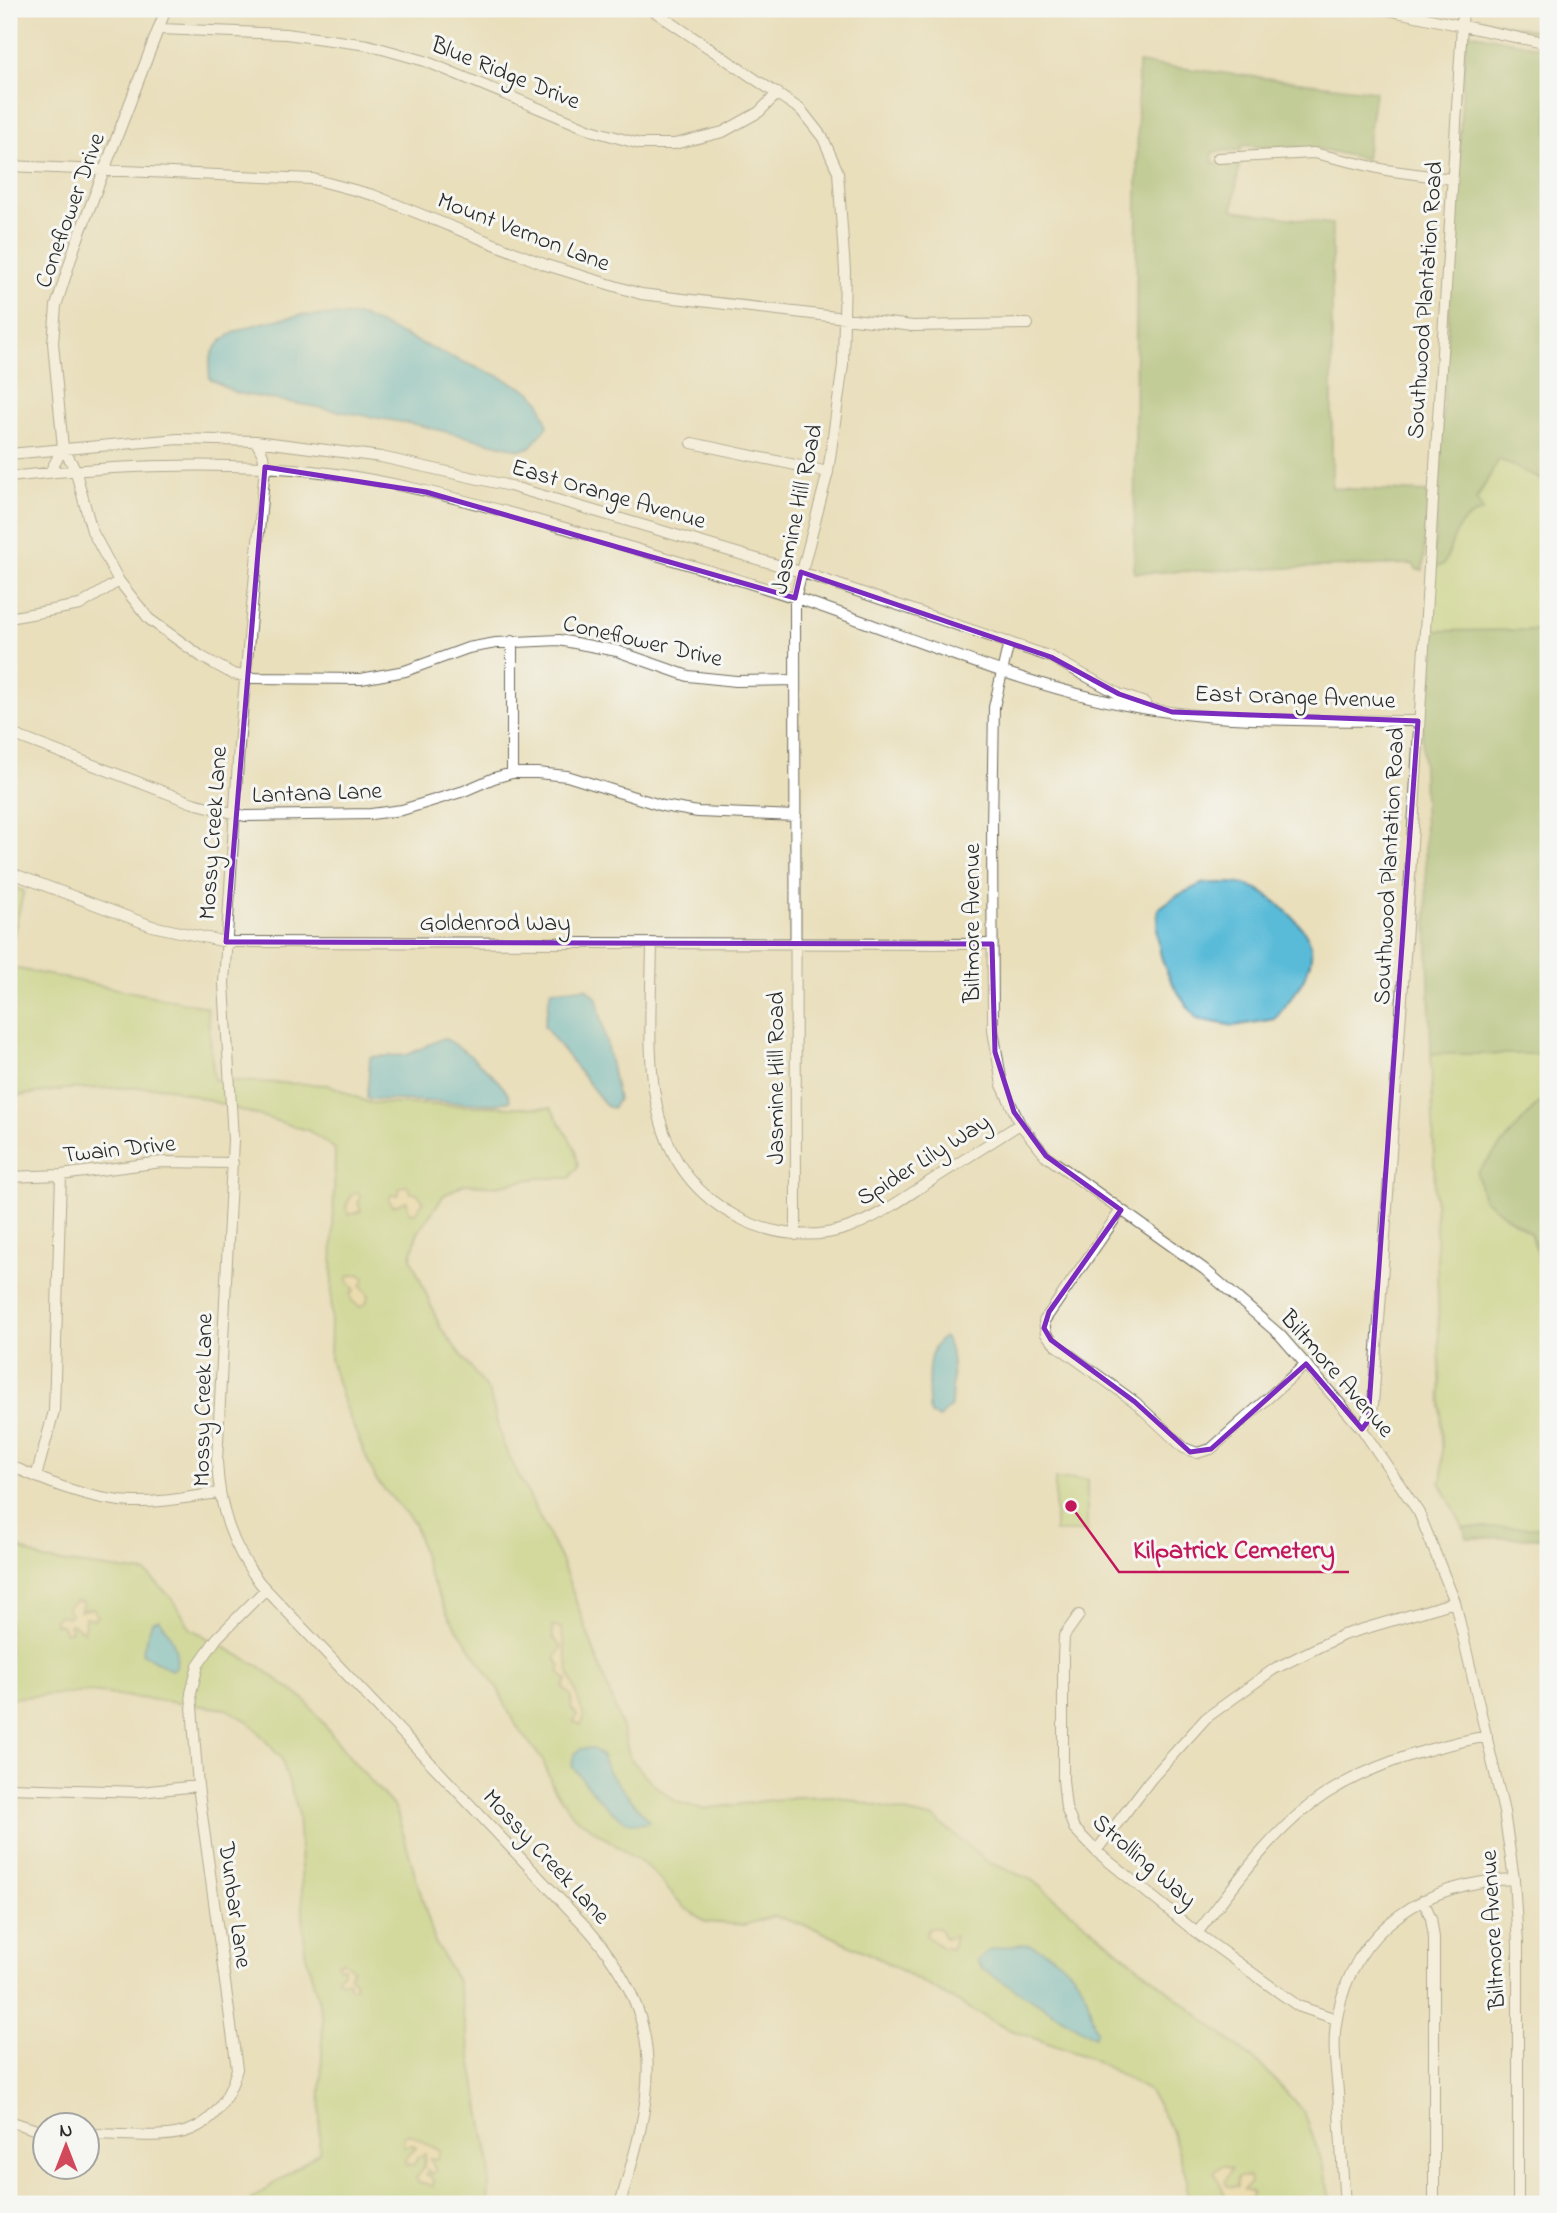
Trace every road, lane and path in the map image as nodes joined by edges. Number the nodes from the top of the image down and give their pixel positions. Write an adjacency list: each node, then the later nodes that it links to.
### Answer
1 (166, 9): 6 (street, Coneflower Drive)
2 (651, 9): 8 (street, Jasmine Hill Road)
3 (1382, 9): 5 (street)
4 (1463, 9): 5 (street, Southwood Plantation Road)
5 (1462, 25): 7 (street); 12 (street, Southwood Plantation Road)
6 (160, 29): 8 (street, Blue Ridge Drive); 11 (street, Coneflower Drive)
7 (1548, 44)
8 (778, 93): 13 (street, Jasmine Hill Road)
9 (1218, 158): 12 (street)
10 (9, 166): 11 (street, Mount Vernon Lane)
11 (106, 170): 13 (street, Mount Vernon Lane); 17 (street, Coneflower Drive)
12 (1452, 179): 34 (street, Southwood Plantation Road)
13 (845, 318): 14 (street, Mount Vernon Lane); 22 (street, Jasmine Hill Road)
14 (1028, 324)
15 (256, 441): 17 (street, East Orange Avenue); 19 (street, Mossy Creek Lane); 24 (street, East Orange Avenue)
16 (692, 443): 22 (street)
17 (63, 448): 18 (street, East Orange Avenue); 20 (street, Coneflower Drive); 21 (street)
18 (9, 453)
19 (265, 467): 20 (street, East Orange Avenue); 26 (street, East Orange Avenue); 31 (street, Mossy Creek Lane)
20 (75, 469): 21 (street, East Orange Avenue); 25 (street, Coneflower Drive)
21 (50, 472): 23 (street, East Orange Avenue)
22 (828, 472): 24 (street, Jasmine Hill Road)
23 (9, 477)
24 (801, 572): 26 (street, Jasmine Hill Road); 29 (street, East Orange Avenue)
25 (119, 582): 27 (street); 31 (street, Coneflower Drive)
26 (795, 598): 30 (street, East Orange Avenue); 32 (street, Jasmine Hill Road)
27 (9, 618)
28 (512, 641): 31 (street, Coneflower Drive); 32 (street, Coneflower Drive); 36 (street)
29 (1009, 642): 30 (street, Biltmore Avenue); 33 (street, East Orange Avenue)
30 (1002, 669): 33 (street, East Orange Avenue); 43 (street, Biltmore Avenue)
31 (246, 676): 37 (street, Mossy Creek Lane)
32 (795, 680): 38 (street, Jasmine Hill Road)
33 (1172, 712): 34 (street, East Orange Avenue)
34 (1418, 721): 51 (street, Southwood Plantation Road)
35 (9, 733): 37 (street, Lantana Lane)
36 (512, 773): 37 (street, Lantana Lane); 38 (street, Lantana Lane)
37 (234, 814): 40 (street, Mossy Creek Lane)
38 (796, 816): 42 (street, Jasmine Hill Road)
39 (9, 872): 40 (street, Goldenrod Way)
40 (226, 942): 41 (street, Goldenrod Way); 45 (street, Mossy Creek Lane)
41 (652, 943): 42 (street, Goldenrod Way); 49 (street, Spider Lily Way)
42 (796, 944): 43 (street, Goldenrod Way); 49 (street, Jasmine Hill Road)
43 (992, 944): 44 (street, Biltmore Avenue)
44 (1020, 1124): 48 (street, Biltmore Avenue); 49 (street, Spider Lily Way)
45 (233, 1163): 46 (street, Twain Drive); 54 (street, Mossy Creek Lane)
46 (61, 1175): 47 (street, Twain Drive); 53 (street)
47 (9, 1177)
48 (1121, 1210): 50 (street, Biltmore Avenue); 50 (street)
49 (796, 1235)
50 (1306, 1364): 51 (street, Biltmore Avenue)
51 (1362, 1429): 56 (street, Biltmore Avenue)
52 (9, 1465): 53 (street)
53 (36, 1477): 54 (street)
54 (218, 1493): 55 (street, Mossy Creek Lane)
55 (266, 1589): 59 (street, Dunbar Lane); 69 (street, Mossy Creek Lane)
56 (1455, 1602): 58 (street, Biltmore Avenue); 61 (street)
57 (1079, 1615): 61 (street, Strolling Way)
58 (1487, 1736): 62 (street, Biltmore Avenue); 64 (street)
59 (198, 1786): 60 (street); 68 (street, Dunbar Lane)
60 (9, 1788)
61 (1096, 1851): 64 (street, Strolling Way)
62 (1514, 1878): 63 (street); 72 (street, Biltmore Avenue)
63 (1423, 1900): 65 (street); 71 (street)
64 (1197, 1933): 65 (street, Strolling Way)
65 (1336, 2019): 70 (street)
66 (9, 2121): 67 (street)
67 (32, 2128)
68 (102, 2134)
69 (620, 2204)
70 (1345, 2204)
71 (1434, 2204)
72 (1518, 2204)

